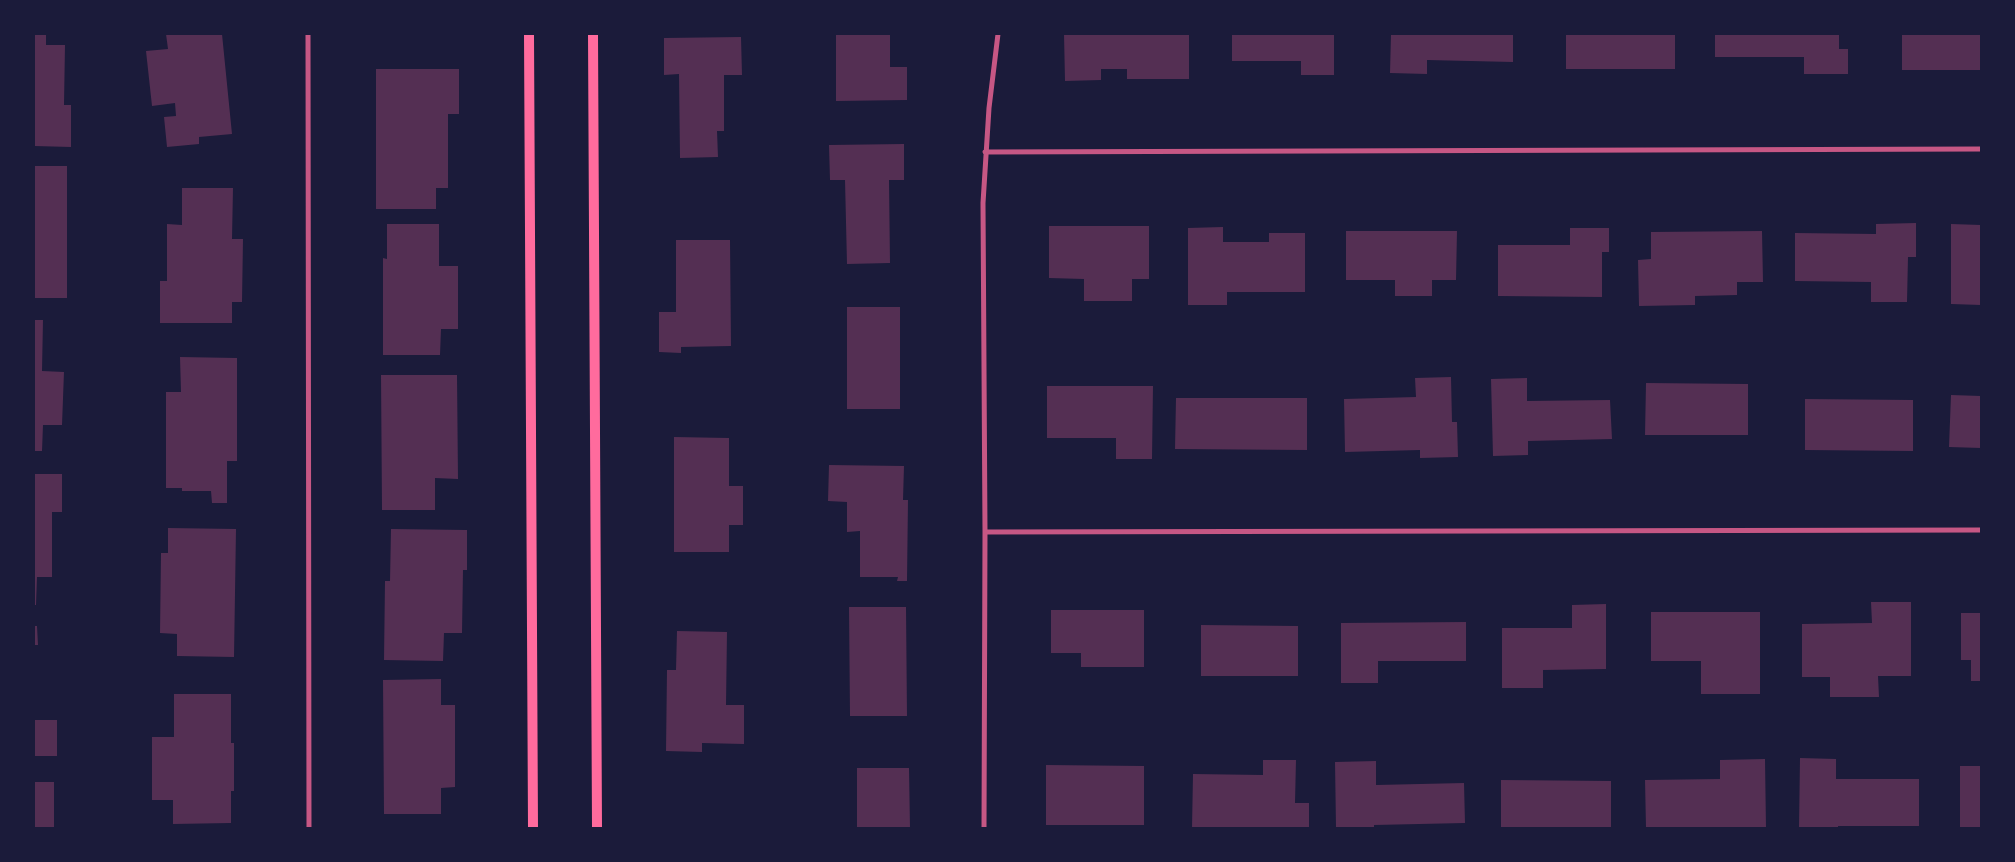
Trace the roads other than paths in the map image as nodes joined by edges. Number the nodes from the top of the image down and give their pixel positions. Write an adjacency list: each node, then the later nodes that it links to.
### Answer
1 (308, 34): 9 (street)
2 (529, 34): 10 (main road)
3 (594, 34): 11 (main road)
4 (998, 34): 6 (street)
5 (1981, 149): 6 (street)
6 (985, 152): 8 (street)
7 (1981, 530): 8 (street)
8 (985, 532): 12 (street)
9 (309, 828)
10 (533, 828)
11 (597, 828)
12 (984, 828)

